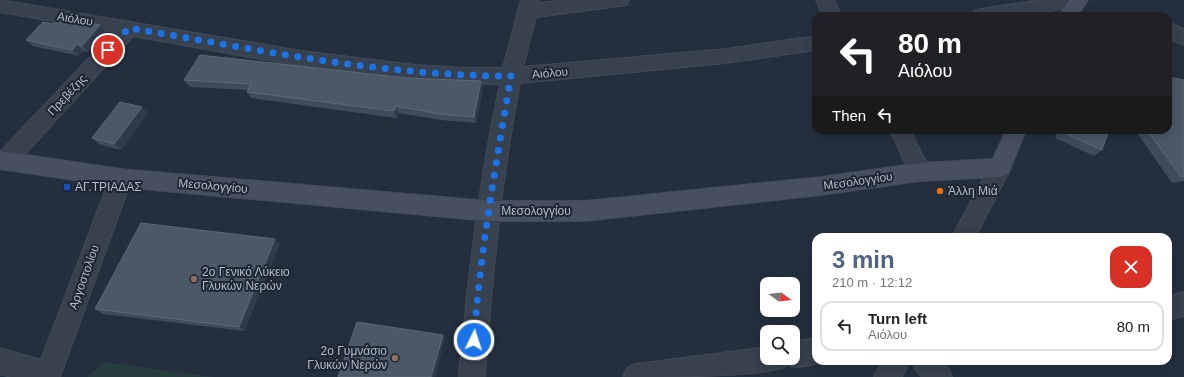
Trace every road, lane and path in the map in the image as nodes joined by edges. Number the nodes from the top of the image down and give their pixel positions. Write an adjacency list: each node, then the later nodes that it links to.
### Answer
1 (620, 0): 5 (street)
2 (825, 0): 6 (street)
3 (1078, 0): 7 (street); 8 (street)
4 (0, 6): 9 (street, Αιόλου)
5 (529, 6): 13 (street)
6 (830, 12)
7 (1005, 12)
8 (1070, 12)
9 (129, 28): 13 (street, Αιόλου); 16 (street, Πρεβέζης)
10 (1172, 31): 11 (street)
11 (1184, 38)
12 (812, 44): 13 (street, Αιόλου)
13 (511, 76): 20 (street)
14 (902, 134): 18 (street)
15 (1014, 134): 17 (street)
16 (3, 161): 19 (street, Μεσολογγίου)
17 (1000, 168): 18 (street, Μεσολογγίου); 21 (street)
18 (920, 172): 20 (street, Μεσολογγίου)
19 (122, 178): 20 (street, Μεσολογγίου); 30 (street, Αργοστολίου)
20 (489, 211): 31 (street)
21 (965, 233)
22 (1184, 304): 23 (street)
23 (1172, 307)
24 (812, 352): 25 (street)
25 (800, 354)
26 (760, 360): 32 (street)
27 (0, 361): 30 (street)
28 (894, 365): 33 (street)
29 (928, 365): 34 (street)
30 (48, 376)
31 (472, 377)
32 (636, 377)
33 (887, 377)
34 (939, 377)

